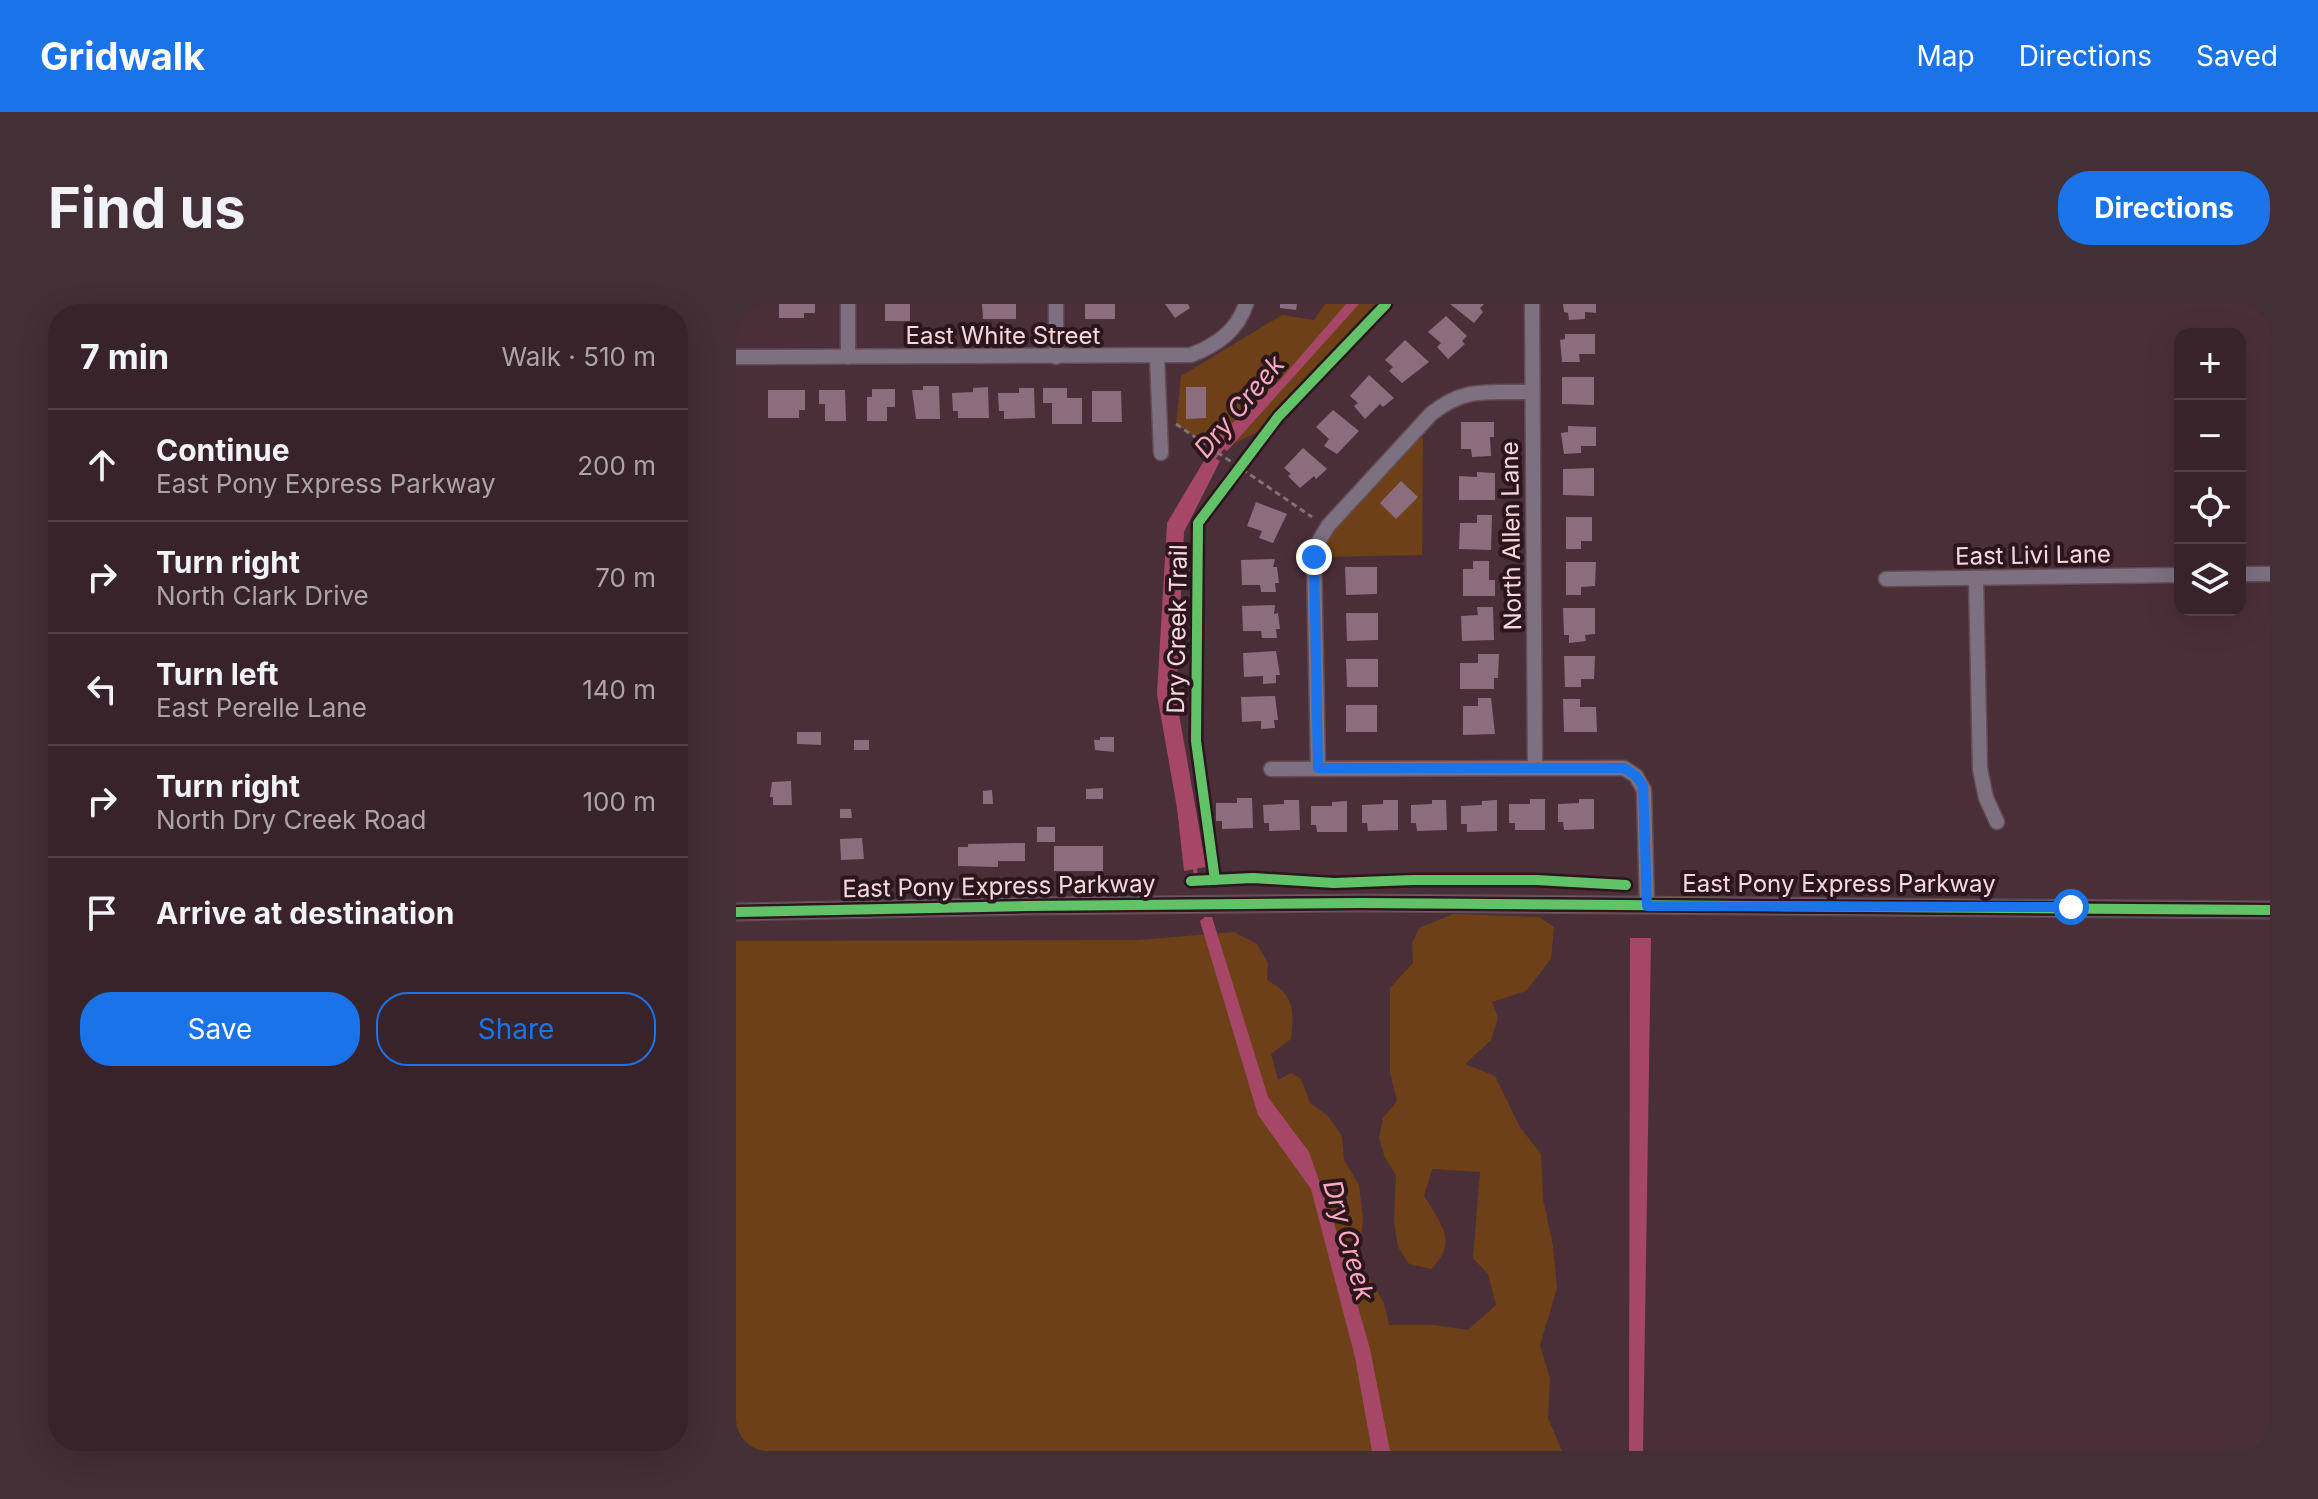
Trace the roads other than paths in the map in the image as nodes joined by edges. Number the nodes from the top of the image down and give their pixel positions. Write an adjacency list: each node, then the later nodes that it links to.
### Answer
1 (848, 304): 6 (street)
2 (1056, 304): 7 (street)
3 (1246, 304): 8 (street, East White Street)
4 (1532, 304): 9 (street, North Allen Lane)
5 (736, 357): 6 (street, East White Street)
6 (848, 357): 7 (street, East White Street)
7 (1056, 357): 8 (street, East White Street)
8 (1157, 357): 10 (street)
9 (1531, 392): 16 (street, North Allen Lane); 17 (street)
10 (1161, 453)
11 (2246, 574): 12 (street)
12 (2270, 574)
13 (2174, 575): 14 (street, East Livi Lane)
14 (1976, 578): 15 (street, East Livi Lane); 19 (street)
15 (1886, 579)
16 (1535, 767): 17 (street); 20 (street)
17 (1318, 768): 18 (street)
18 (1271, 769)
19 (1997, 822)
20 (1647, 906): 21 (street, East Pony Express Parkway); 22 (street, East Pony Express Parkway)
21 (2270, 910)
22 (736, 912)

